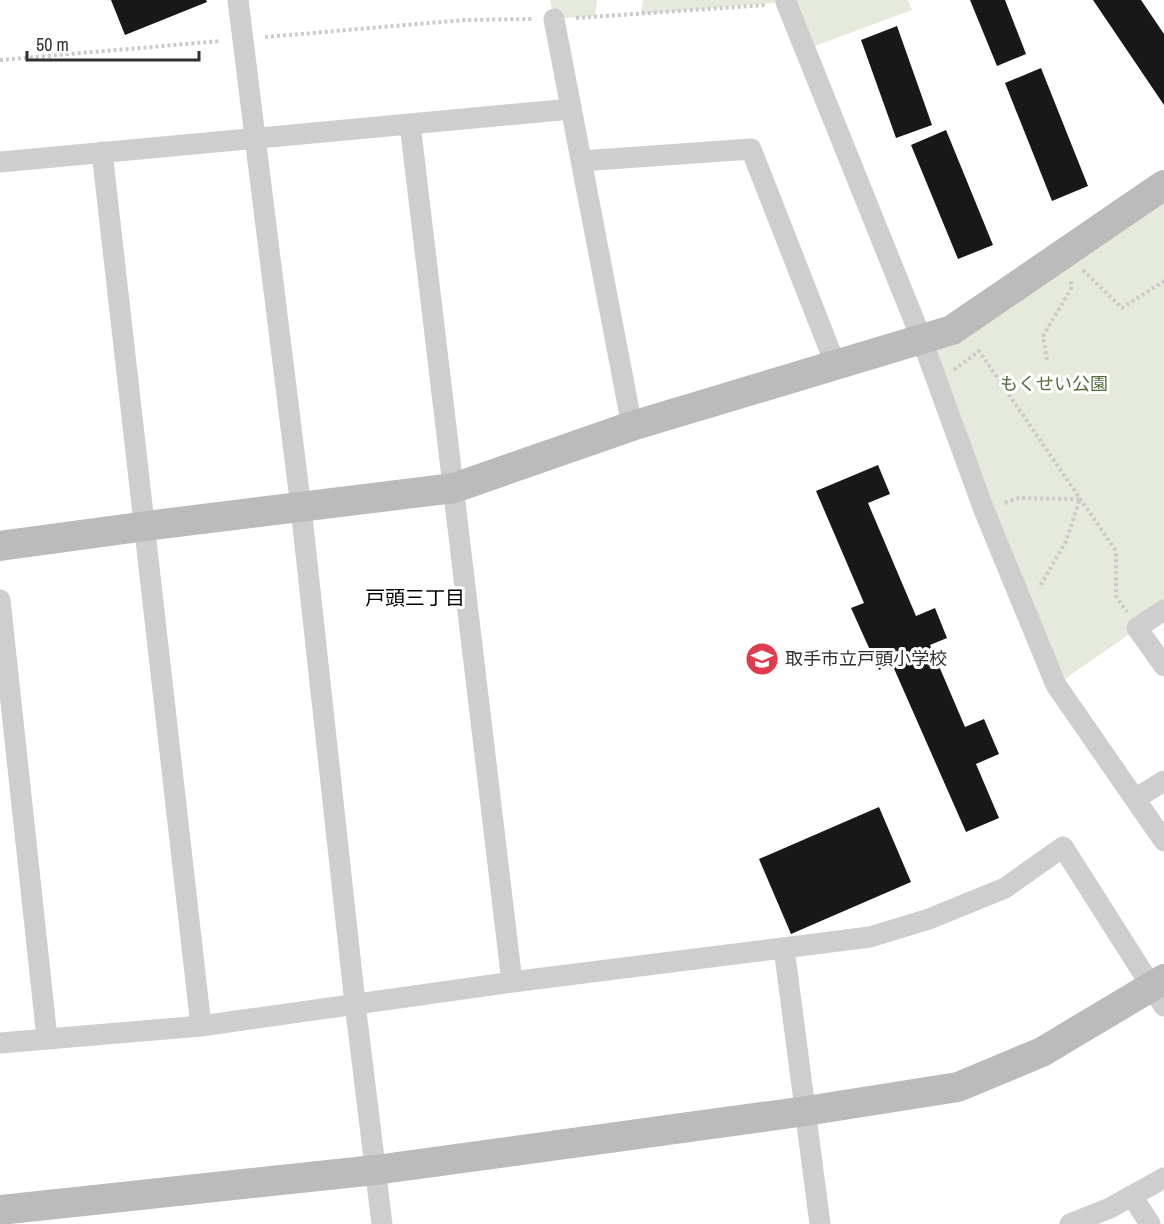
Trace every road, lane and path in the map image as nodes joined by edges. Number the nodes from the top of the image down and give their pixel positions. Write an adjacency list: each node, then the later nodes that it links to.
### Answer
1 (238, 0): 4 (street)
2 (786, 2): 3 (path); 15 (street)
3 (554, 19): 4 (path); 6 (street)
4 (241, 39): 5 (path); 8 (street)
5 (0, 60)
6 (571, 109): 7 (street); 10 (street)
7 (410, 124): 8 (street); 20 (street)
8 (254, 139): 9 (street); 22 (street)
9 (102, 153): 11 (street); 24 (street)
10 (581, 161): 17 (street); 19 (street)
11 (0, 162)
12 (1164, 185): 13 (street)
13 (1065, 252): 14 (path); 15 (street); 16 (path)
14 (1164, 281)
15 (922, 340): 17 (street); 23 (street)
16 (1047, 360)
17 (836, 366): 19 (street)
18 (948, 375): 21 (path)
19 (632, 426): 20 (street)
20 (454, 488): 22 (street); 35 (street)
21 (1080, 499): 23 (path); 28 (path); 29 (path)
22 (301, 508): 24 (street); 37 (street)
23 (984, 510): 28 (street)
24 (146, 526): 25 (street); 38 (street)
25 (0, 546)
26 (0, 600): 39 (street)
27 (1164, 609): 29 (street)
28 (1026, 611): 32 (street)
29 (1137, 628): 30 (street)
30 (1164, 666)
31 (1164, 781): 32 (street)
32 (1135, 799): 33 (street)
33 (1164, 841)
34 (784, 948): 35 (street); 36 (street); 41 (street)
35 (512, 982): 37 (street)
36 (1160, 991): 41 (street)
37 (355, 1002): 38 (street); 42 (street)
38 (201, 1026): 39 (street)
39 (47, 1038): 40 (street)
40 (0, 1043)
41 (806, 1111): 42 (street); 47 (street)
42 (375, 1170): 45 (street); 46 (street)
43 (1164, 1178): 44 (street)
44 (1132, 1196): 48 (street); 49 (street)
45 (0, 1209)
46 (382, 1224)
47 (820, 1224)
48 (1070, 1224)
49 (1150, 1224)

